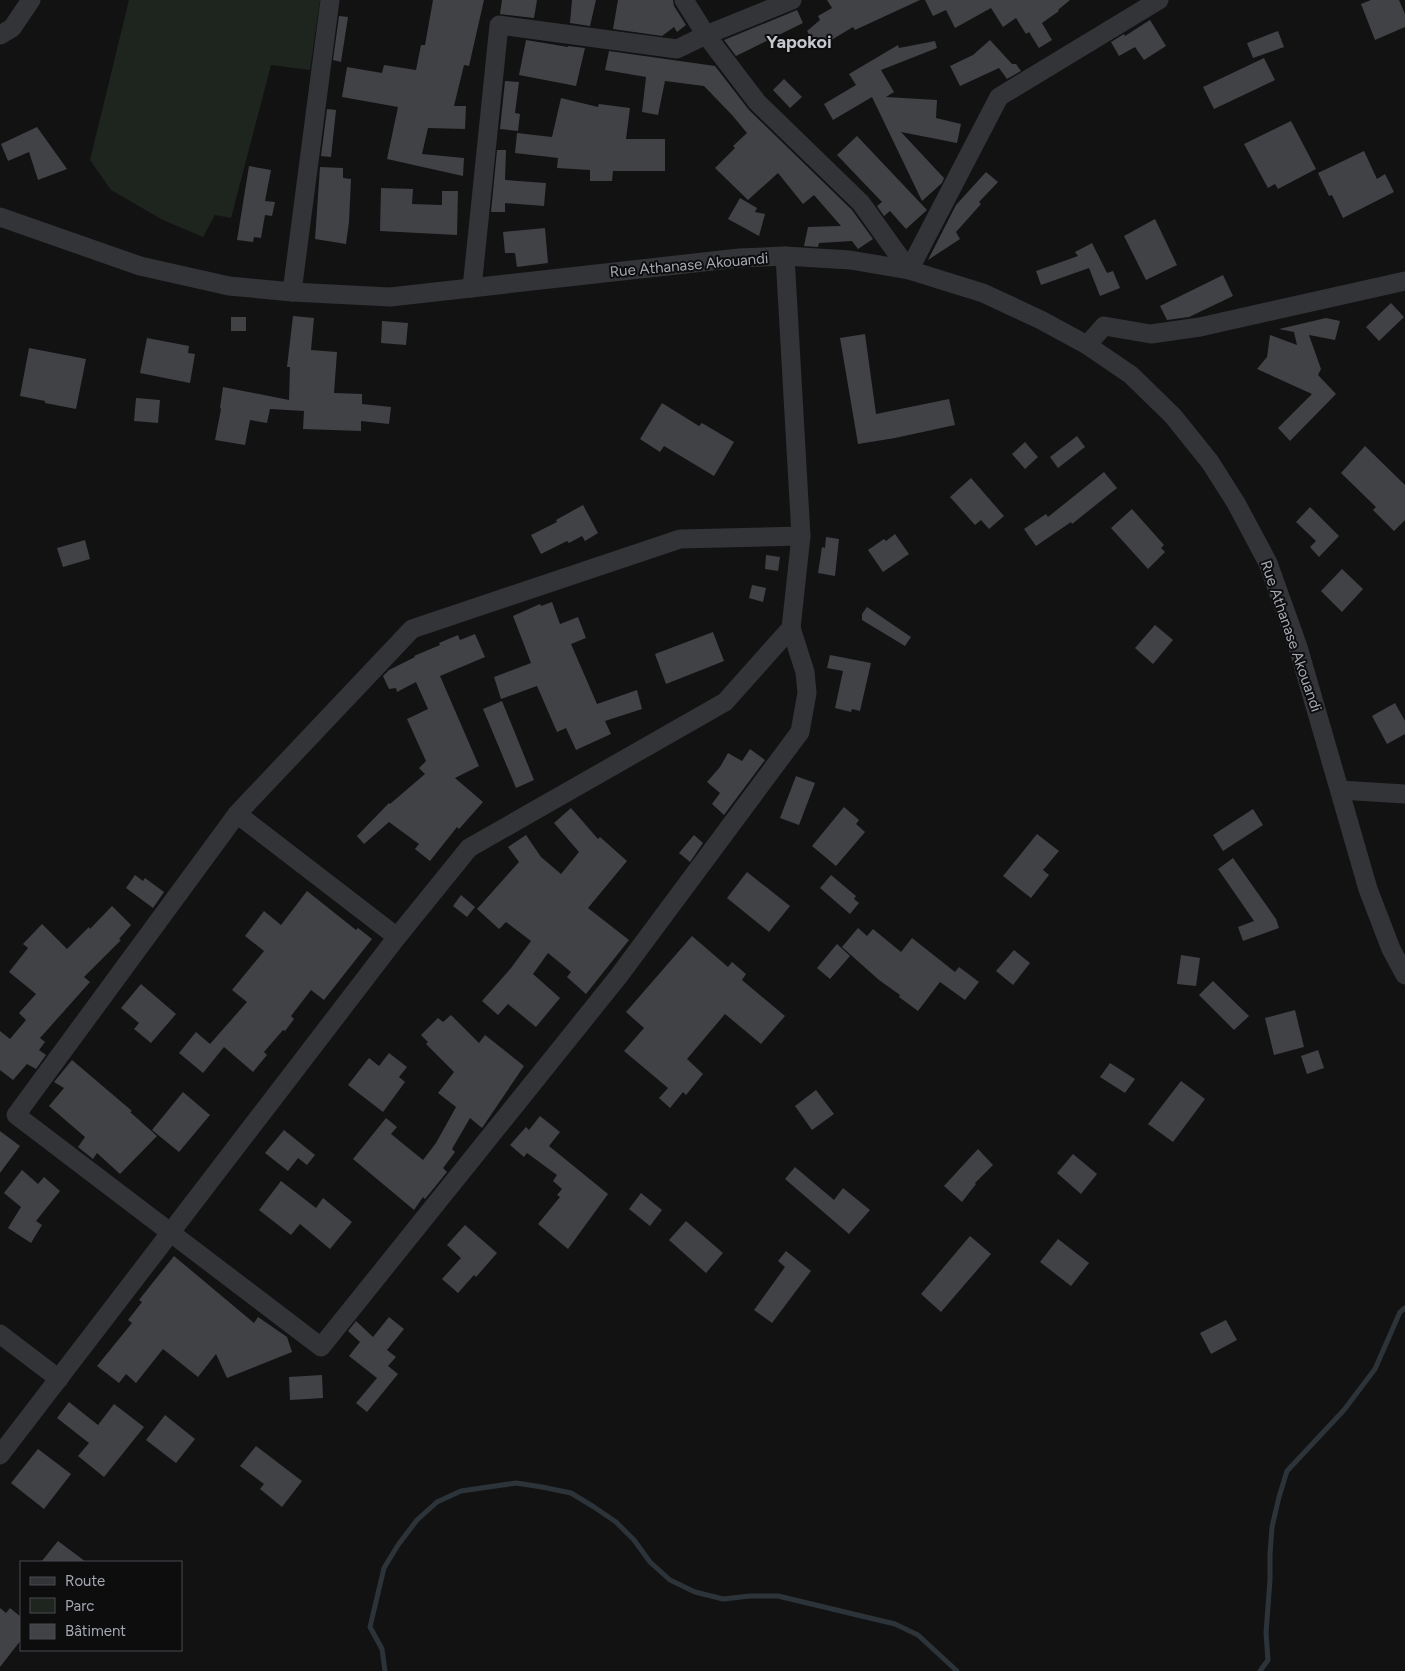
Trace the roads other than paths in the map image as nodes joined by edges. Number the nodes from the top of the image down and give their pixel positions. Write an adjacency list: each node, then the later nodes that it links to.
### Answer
1 (31, 0): 6 (street)
2 (330, 0): 13 (street)
3 (684, 0): 7 (street)
4 (792, 0): 7 (street)
5 (1159, 0): 10 (street)
6 (0, 35)
7 (706, 35): 10 (street); 12 (street)
8 (0, 217): 13 (street, Rue Athanase Akouandi)
9 (785, 256): 10 (street, Rue Athanase Akouandi); 12 (street, Rue Athanase Akouandi); 15 (street)
10 (909, 270): 14 (street, Rue Athanase Akouandi)
11 (1405, 282): 14 (street)
12 (472, 288): 13 (street, Rue Athanase Akouandi)
13 (292, 292)
14 (1087, 344): 17 (street, Rue Athanase Akouandi)
15 (800, 536): 16 (street); 19 (street)
16 (792, 628): 20 (street); 22 (street)
17 (1340, 790): 18 (street); 21 (street, Rue Athanase Akouandi)
18 (1405, 794)
19 (237, 814): 20 (street); 22 (street)
20 (397, 937): 22 (street)
21 (1405, 975)
22 (170, 1232): 24 (street)
23 (0, 1334): 24 (street)
24 (59, 1379): 25 (street)
25 (0, 1455)

